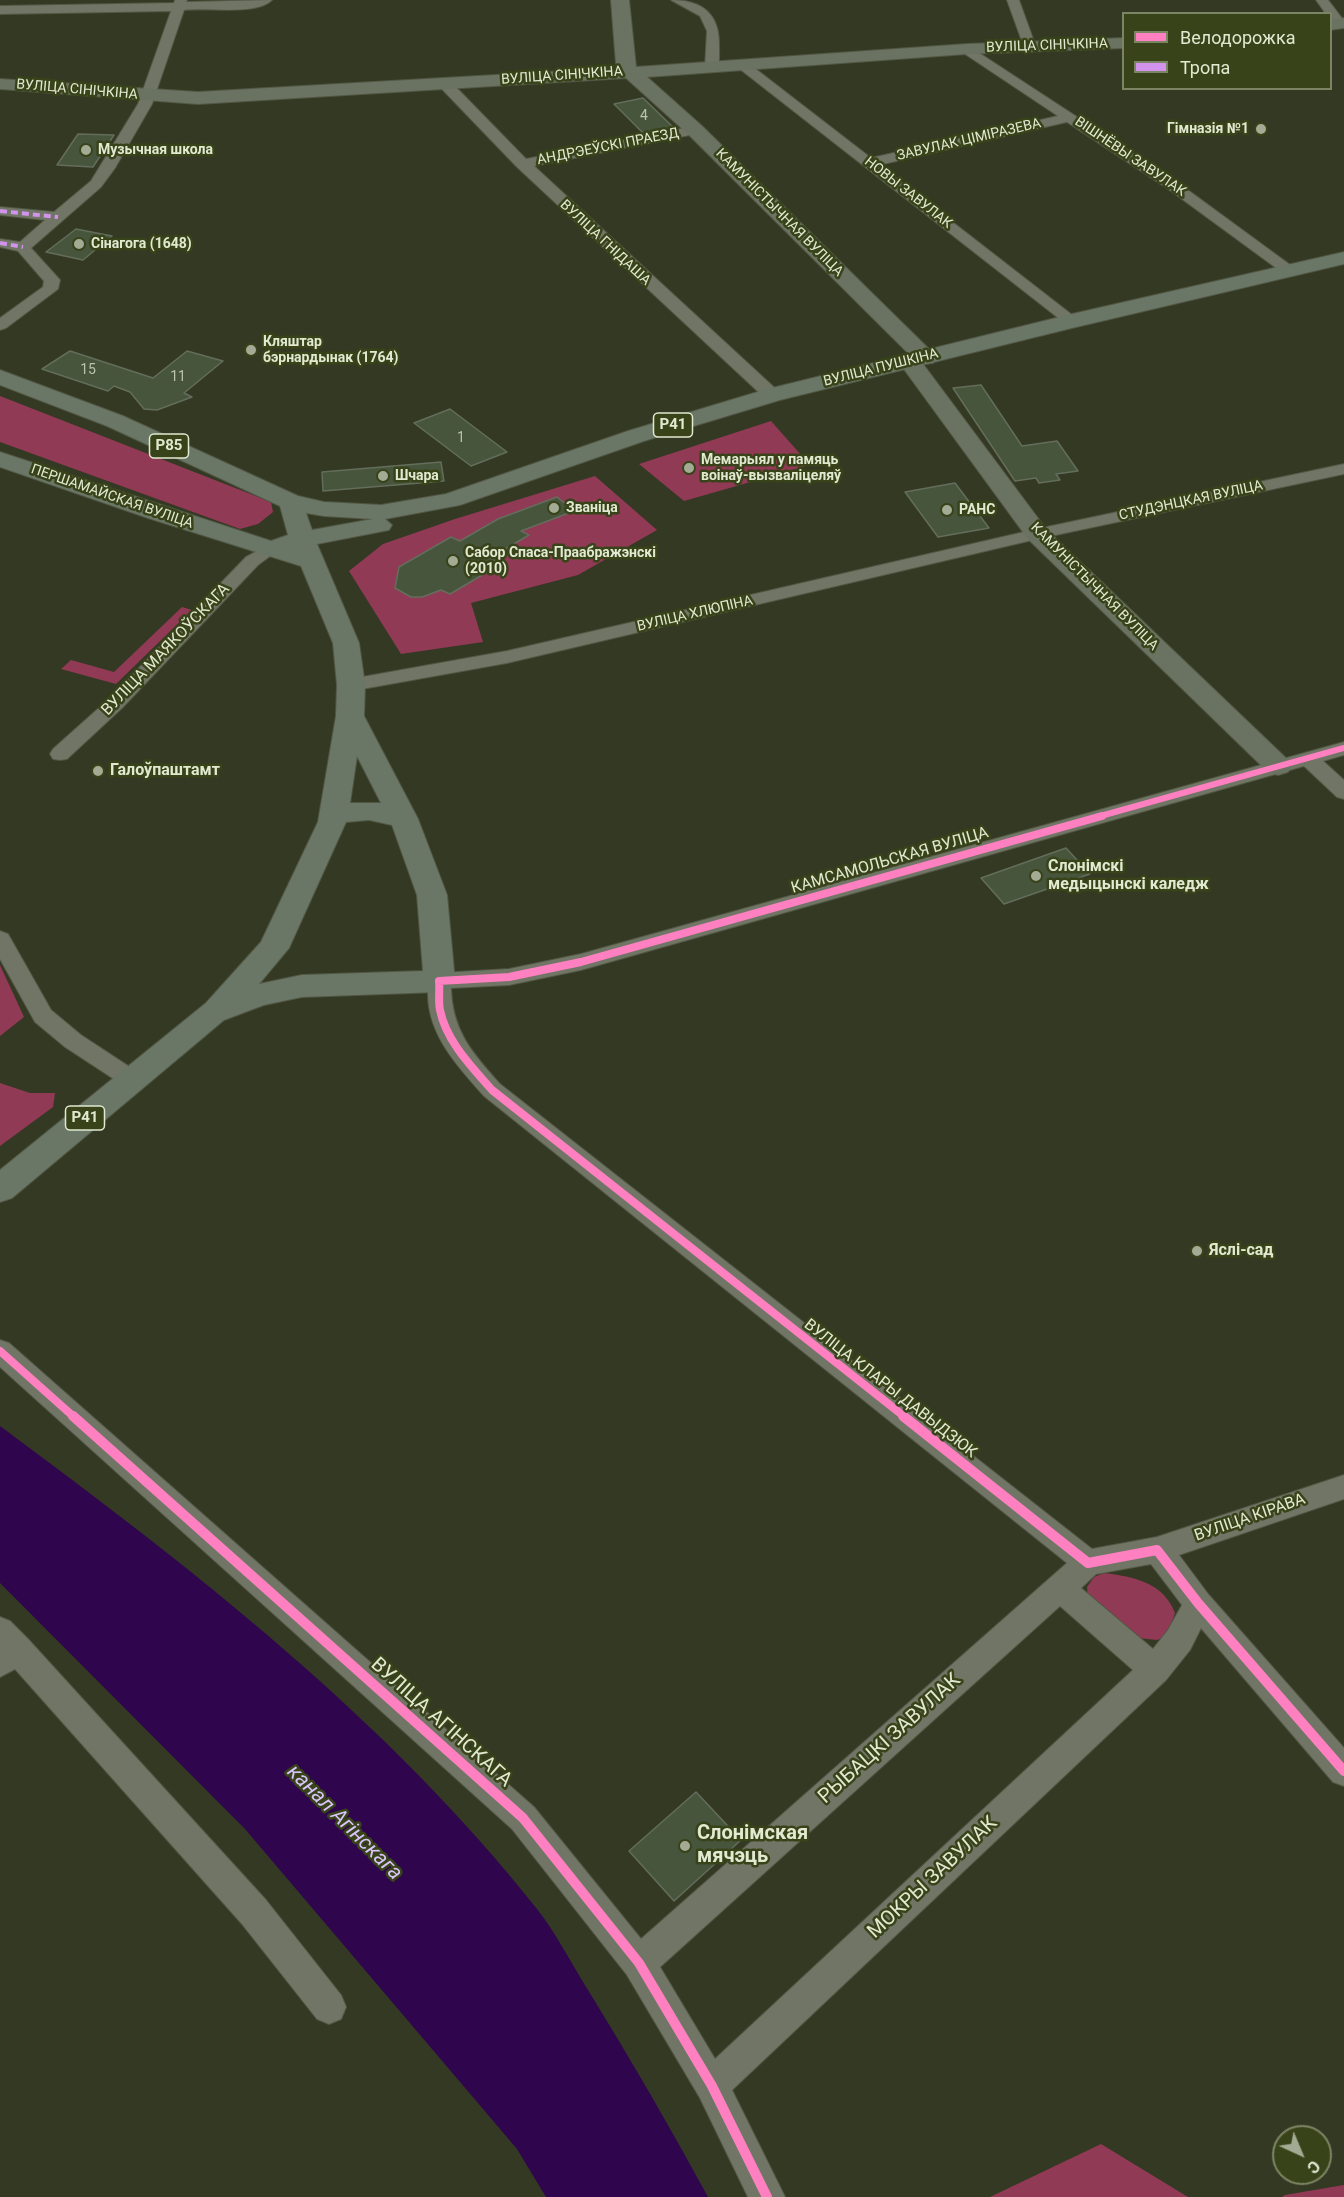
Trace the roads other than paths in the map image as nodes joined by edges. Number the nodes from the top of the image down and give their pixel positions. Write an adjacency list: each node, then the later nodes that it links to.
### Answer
1 (266, 0): 5 (street)
2 (620, 0): 12 (street)
3 (676, 0): 11 (street)
4 (1013, 0): 8 (street)
5 (180, 4): 6 (street); 15 (street)
6 (0, 10)
7 (1122, 43): 8 (street, ВУЛІЦА СІНІЧКІНА)
8 (1030, 47): 9 (street, ВУЛІЦА СІНІЧКІНА)
9 (967, 49): 10 (street, ВУЛІЦА СІНІЧКІНА); 16 (street, ВІШНЁВЫ ЗАВУЛАК)
10 (743, 66): 11 (street, ВУЛІЦА СІНІЧКІНА); 18 (street, НОВЫ ЗАВУЛАК)
11 (712, 67): 12 (street, ВУЛІЦА СІНІЧКІНА)
12 (630, 72): 13 (street, ВУЛІЦА СІНІЧКІНА); 17 (street, КАМУНІСТЫЧНАЯ ВУЛІЦА)
13 (444, 83): 15 (street, ВУЛІЦА СІНІЧКІНА); 19 (street, ВУЛІЦА ГНІДАША)
14 (0, 84): 15 (street, ВУЛІЦА СІНІЧКІНА)
15 (148, 96): 21 (street)
16 (1070, 117): 18 (street, ЗАВУЛАК ЦІМІРАЗЕВА); 25 (street, ВІШНЁВЫ ЗАВУЛАК)
17 (695, 130): 19 (street, АНДРЭЕЎСКІ ПРАЕЗД); 28 (street, КАМУНІСТЫЧНАЯ ВУЛІЦА)
18 (868, 163): 26 (street, НОВЫ ЗАВУЛАК)
19 (522, 164): 30 (street, ВУЛІЦА ГНІДАША)
20 (0, 211): 21 (street)
21 (58, 217): 23 (street)
22 (0, 243): 23 (street)
23 (27, 243): 27 (street)
24 (1344, 258): 25 (main road, ВУЛІЦА ПУШКІНА / Р41)
25 (1288, 270): 26 (main road, ВУЛІЦА ПУШКІНА / Р41)
26 (1072, 321): 28 (main road, ВУЛІЦА ПУШКІНА / Р41)
27 (0, 325)
28 (917, 360): 30 (main road, ВУЛІЦА ПУШКІНА / Р41); 35 (street, КАМУНІСТЫЧНАЯ ВУЛІЦА)
29 (0, 377): 33 (main road, Р85)
30 (772, 395): 34 (main road, ВУЛІЦА ПУШКІНА / Р41)
31 (0, 459): 36 (main road, ПЕРШАМАЙСКАЯ ВУЛІЦА)
32 (1344, 469): 35 (street, СТУДЭНЦКАЯ ВУЛІЦА)
33 (292, 506): 34 (main road, ВУЛІЦА ПУШКІНА / Р41); 36 (main road, ПЕРШАМАЙСКАЯ ВУЛІЦА); 38 (main road, Р41)
34 (383, 518): 38 (main road, ВУЛІЦА ПУШКІНА / Р41); 38 (main road, Р41)
35 (1037, 534): 39 (street, ВУЛІЦА ХЛЮПІНА); 44 (street, КАМУНІСТЫЧНАЯ ВУЛІЦА)
36 (224, 535): 37 (main road, ПЕРШАМАЙСКАЯ ВУЛІЦА)
37 (273, 548): 38 (main road, ПЕРШАМАЙСКАЯ ВУЛІЦА); 42 (street, ВУЛІЦА МАЯКОЎСКАГА)
38 (310, 560): 39 (main road, Р41)
39 (351, 685): 40 (main road, Р41)
40 (350, 716): 46 (main road, Р41); 47 (main road, Р41)
41 (1344, 748): 43 (street, КАМСАМОЛЬСКАЯ ВУЛІЦА)
42 (60, 754)
43 (1308, 758): 44 (street, КАМСАМОЛЬСКАЯ ВУЛІЦА); 45 (street)
44 (1278, 766): 50 (street, КАМСАМОЛЬСКАЯ ВУЛІЦА)
45 (1344, 792)
46 (334, 816): 47 (main road); 49 (main road, Р41)
47 (404, 819): 50 (main road, Р41)
48 (0, 939): 53 (street)
49 (274, 948): 51 (main road); 52 (main road, Р41)
50 (439, 981): 51 (main road, Р41); 58 (street, ВУЛІЦА КЛАРЫ ДАВЫДЗЮК)
51 (302, 986): 52 (main road, Р41)
52 (213, 1012): 53 (main road, Р41)
53 (131, 1079): 54 (main road, Р41)
54 (0, 1189)
55 (0, 1351): 64 (street, ВУЛІЦА АГІНСКАГА)
56 (1344, 1486): 57 (street, ВУЛІЦА КІРАВА)
57 (1157, 1550): 58 (street); 60 (street)
58 (1088, 1563): 59 (street, РЫБАЦКІ ЗАВУЛАК)
59 (1059, 1587): 62 (street); 64 (street, РЫБАЦКІ ЗАВУЛАК)
60 (1198, 1603): 62 (street, МОКРЫ ЗАВУЛАК); 63 (street)
61 (6, 1648): 65 (street)
62 (1155, 1670): 66 (street, МОКРЫ ЗАВУЛАК)
63 (1344, 1771)
64 (639, 1963): 66 (street, ВУЛІЦА АГІНСКАГА)
65 (329, 2007)
66 (712, 2086): 67 (street, ВУЛІЦА АГІНСКАГА)
67 (767, 2197)

